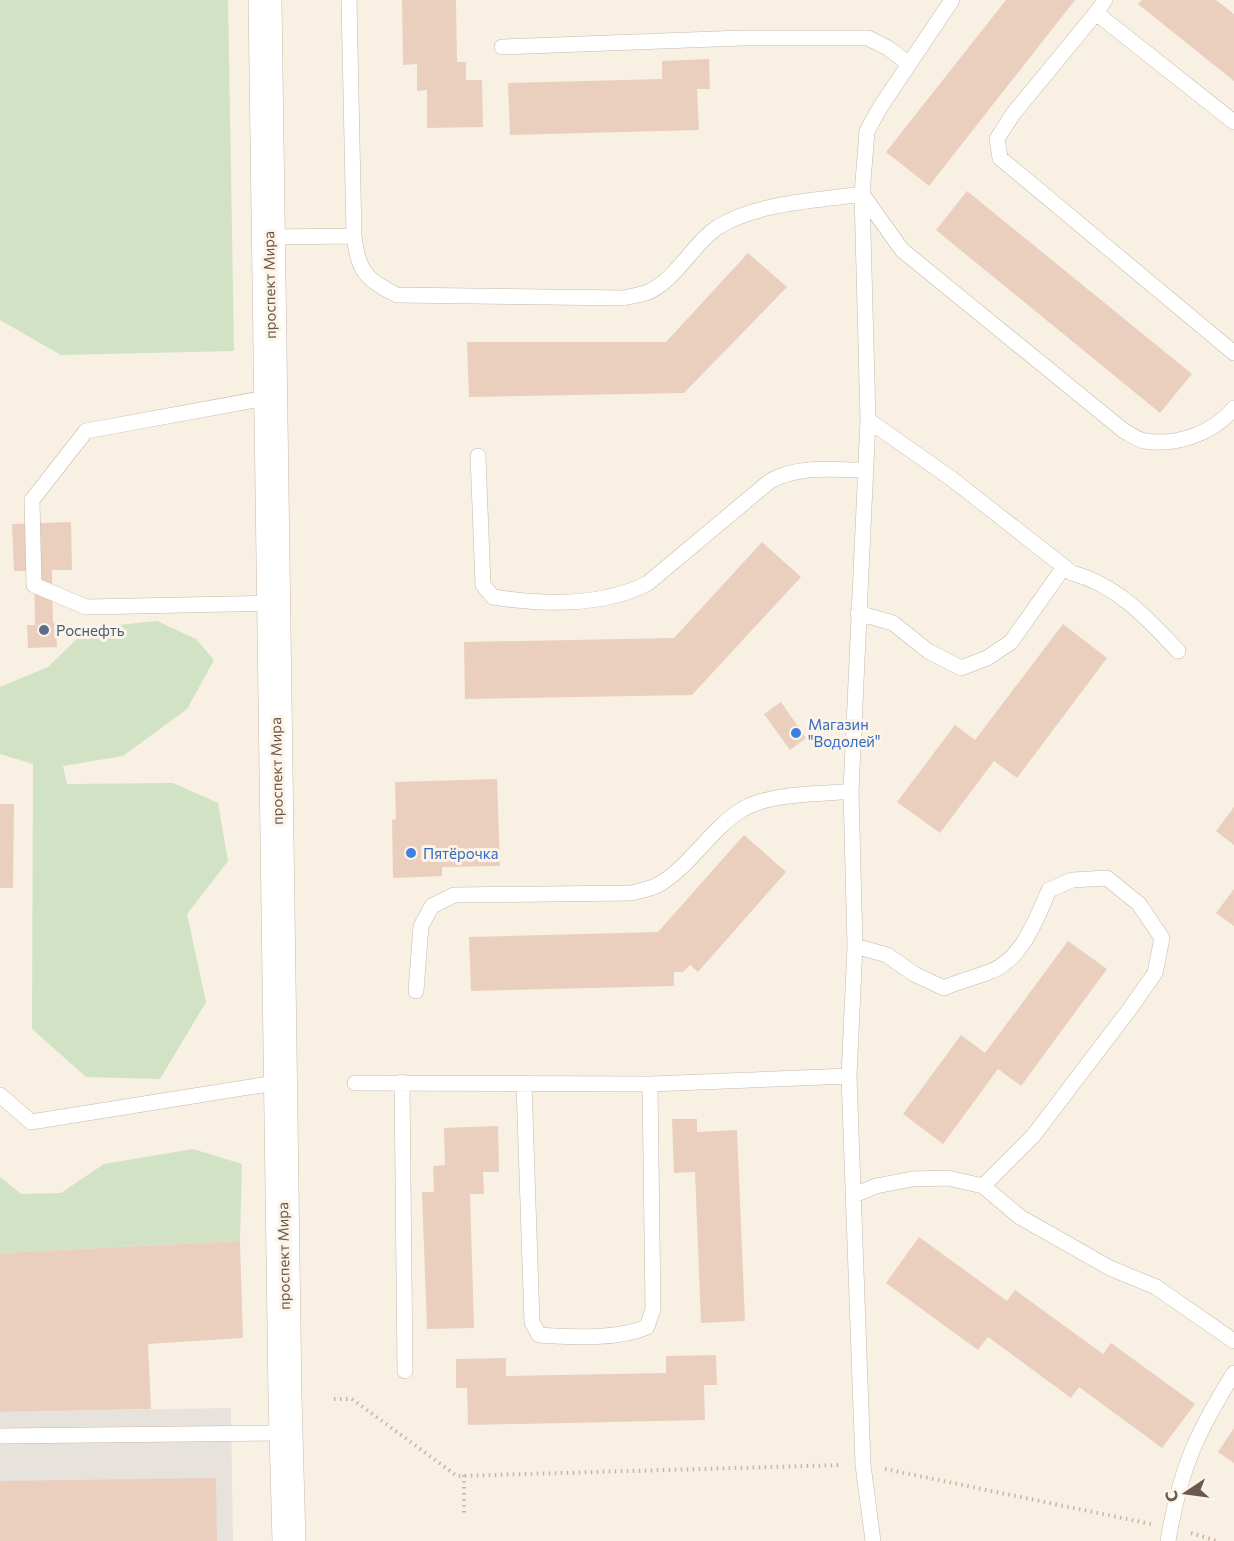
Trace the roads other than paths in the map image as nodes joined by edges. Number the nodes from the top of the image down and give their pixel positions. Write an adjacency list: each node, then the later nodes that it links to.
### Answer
1 (265, 0): 10 (main road, проспект Мира)
2 (349, 0): 9 (lane)
3 (952, 0): 6 (lane)
4 (1101, 6): 7 (lane); 11 (lane)
5 (502, 47): 6 (lane)
6 (909, 64): 8 (lane)
7 (1234, 122)
8 (862, 194): 9 (lane); 13 (lane); 14 (lane)
9 (354, 236): 10 (lane)
10 (268, 237): 12 (main road, проспект Мира)
11 (1234, 353)
12 (271, 397): 18 (main road, проспект Мира); 18 (lane)
13 (1234, 408)
14 (868, 420): 16 (lane); 17 (lane)
15 (478, 456): 16 (lane)
16 (864, 470): 19 (lane)
17 (1064, 567): 19 (lane); 20 (lane)
18 (274, 603): 25 (main road, проспект Мира)
19 (858, 614): 21 (lane)
20 (1178, 651)
21 (851, 791): 22 (lane); 23 (lane)
22 (855, 945): 24 (lane); 31 (lane)
23 (416, 991)
24 (849, 1076): 29 (lane); 32 (lane)
25 (281, 1082): 30 (lane); 36 (main road, проспект Мира)
26 (402, 1082): 27 (lane); 28 (lane); 34 (lane)
27 (355, 1083)
28 (524, 1084): 29 (lane); 29 (lane)
29 (650, 1084)
30 (0, 1095)
31 (983, 1186): 32 (lane); 33 (lane)
32 (854, 1195): 40 (lane)
33 (1234, 1341)
34 (405, 1371)
35 (1234, 1373): 38 (lane)
36 (285, 1433): 37 (lane); 39 (main road, проспект Мира)
37 (0, 1436)
38 (1169, 1534)
39 (290, 1541)
40 (873, 1541)

